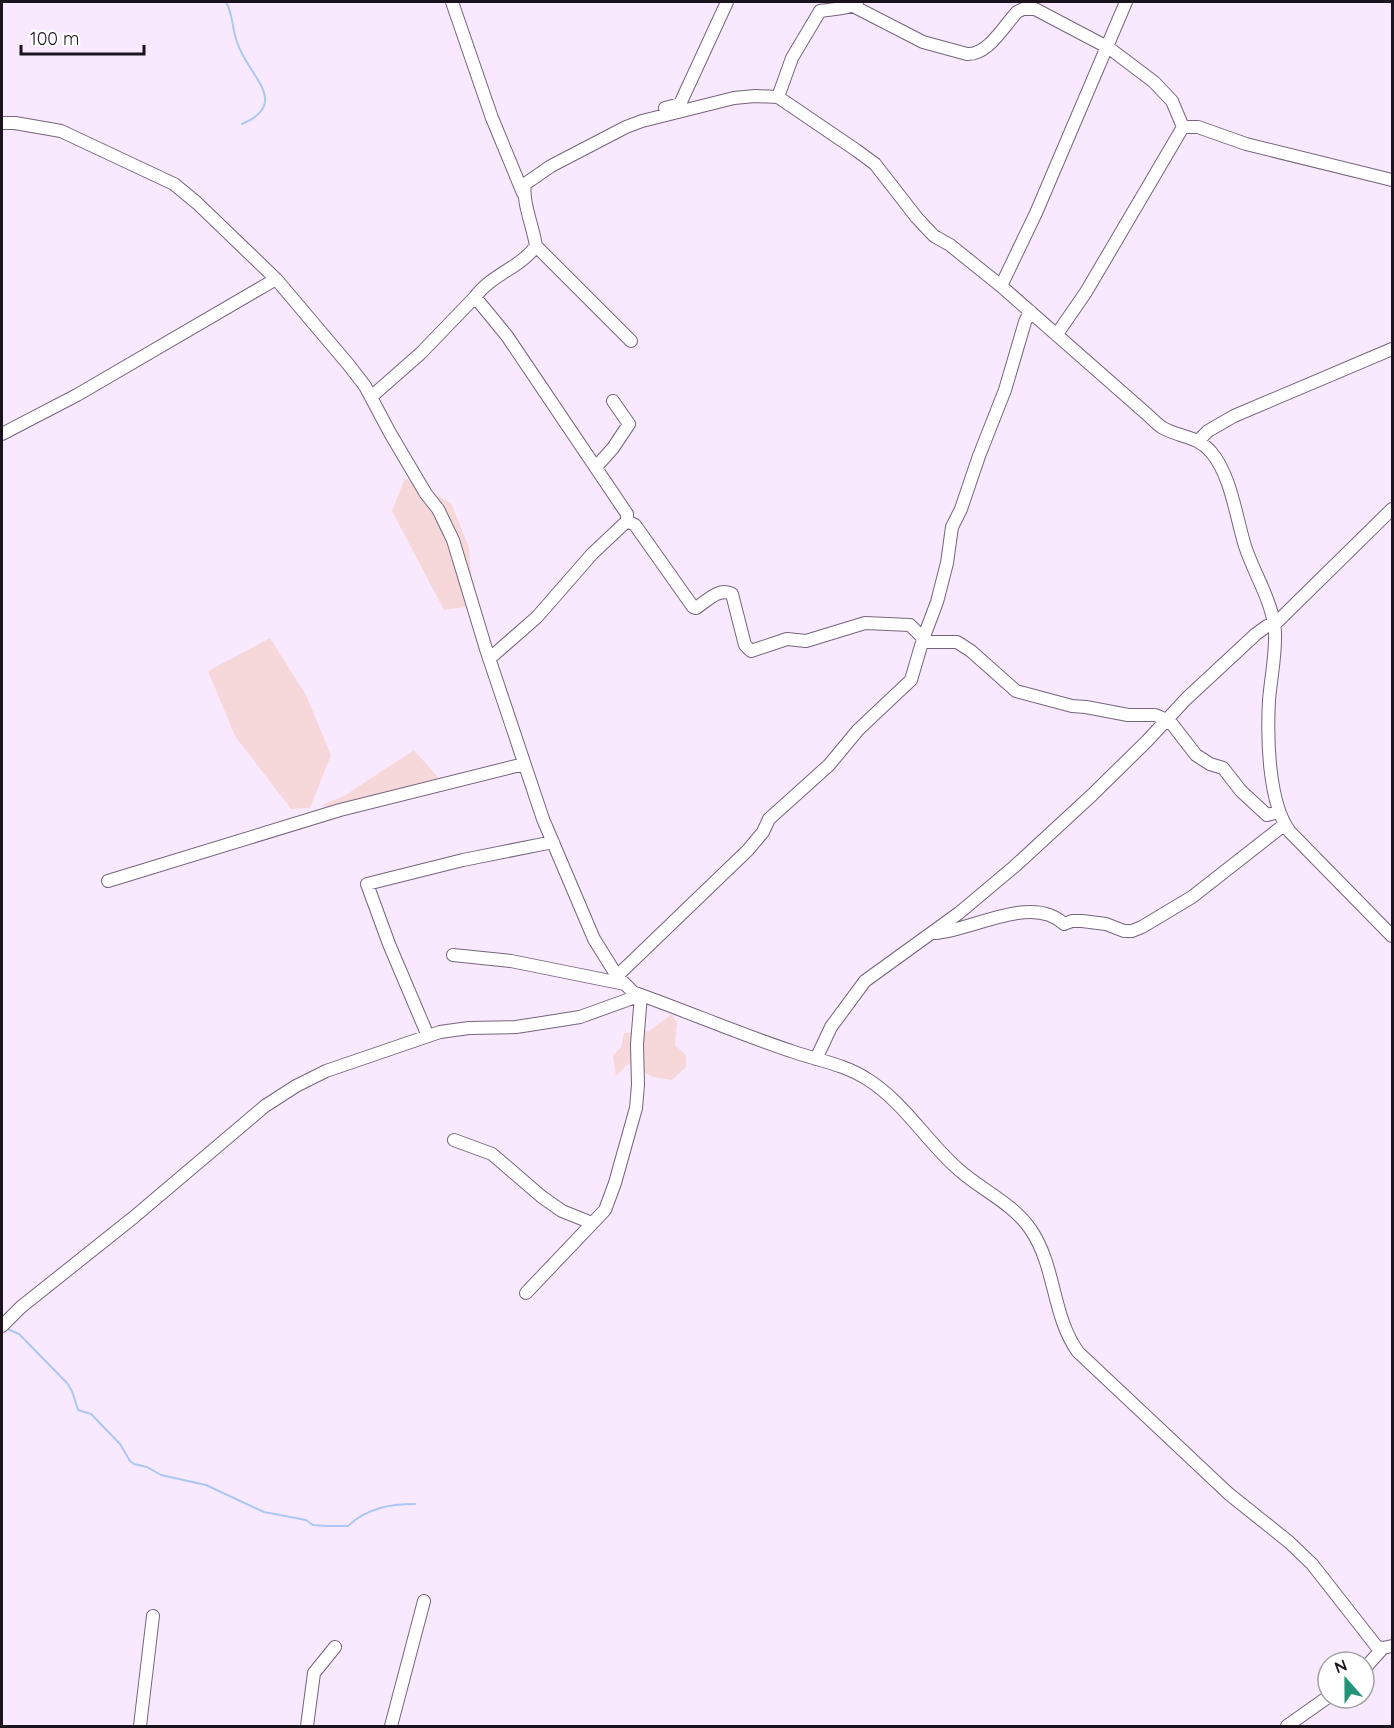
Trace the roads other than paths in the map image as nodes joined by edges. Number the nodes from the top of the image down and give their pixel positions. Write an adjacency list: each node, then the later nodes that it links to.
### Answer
1 (452, 2): 11 (street)
2 (727, 2): 9 (street)
3 (1126, 2): 5 (street)
4 (855, 4): 5 (street); 6 (street)
5 (1106, 46): 8 (street); 14 (street)
6 (778, 97): 9 (street); 14 (street)
7 (2, 123): 13 (street)
8 (1183, 127): 10 (street); 17 (street)
9 (602, 140): 11 (street)
10 (1392, 180)
11 (523, 193): 12 (street)
12 (536, 246): 15 (street); 18 (street)
13 (276, 279): 20 (street); 22 (street)
14 (1001, 286): 16 (street)
15 (475, 297): 20 (street); 24 (street)
16 (1030, 311): 17 (street); 28 (street)
17 (1056, 334): 23 (street)
18 (631, 341)
19 (1392, 349): 23 (street)
20 (371, 397): 29 (street)
21 (613, 401): 24 (street)
22 (2, 434)
23 (1198, 441): 27 (street)
24 (596, 467): 26 (street)
25 (1392, 508): 27 (street)
26 (627, 521): 28 (street); 29 (street)
27 (1274, 625): 30 (street); 32 (street)
28 (923, 639): 30 (street); 39 (street)
29 (489, 659): 31 (street)
30 (1165, 720): 32 (street); 36 (street)
31 (524, 764): 34 (street); 35 (street)
32 (1278, 812): 33 (street)
33 (1284, 825): 36 (street); 37 (street)
34 (553, 842): 39 (street); 41 (street)
35 (108, 881)
36 (930, 933): 42 (street)
37 (1392, 936)
38 (453, 955): 39 (street)
39 (622, 980): 40 (street)
40 (641, 995): 41 (street); 42 (street); 44 (street)
41 (429, 1036): 46 (street)
42 (816, 1059): 50 (street)
43 (454, 1140): 44 (street)
44 (592, 1223): 45 (street)
45 (526, 1293)
46 (2, 1326)
47 (424, 1601): 55 (street)
48 (153, 1616): 53 (street)
49 (335, 1647): 54 (street)
50 (1388, 1647): 51 (street)
51 (1376, 1658)
52 (1316, 1705): 56 (street)
53 (140, 1726)
54 (307, 1726)
55 (391, 1726)
56 (1287, 1726)

